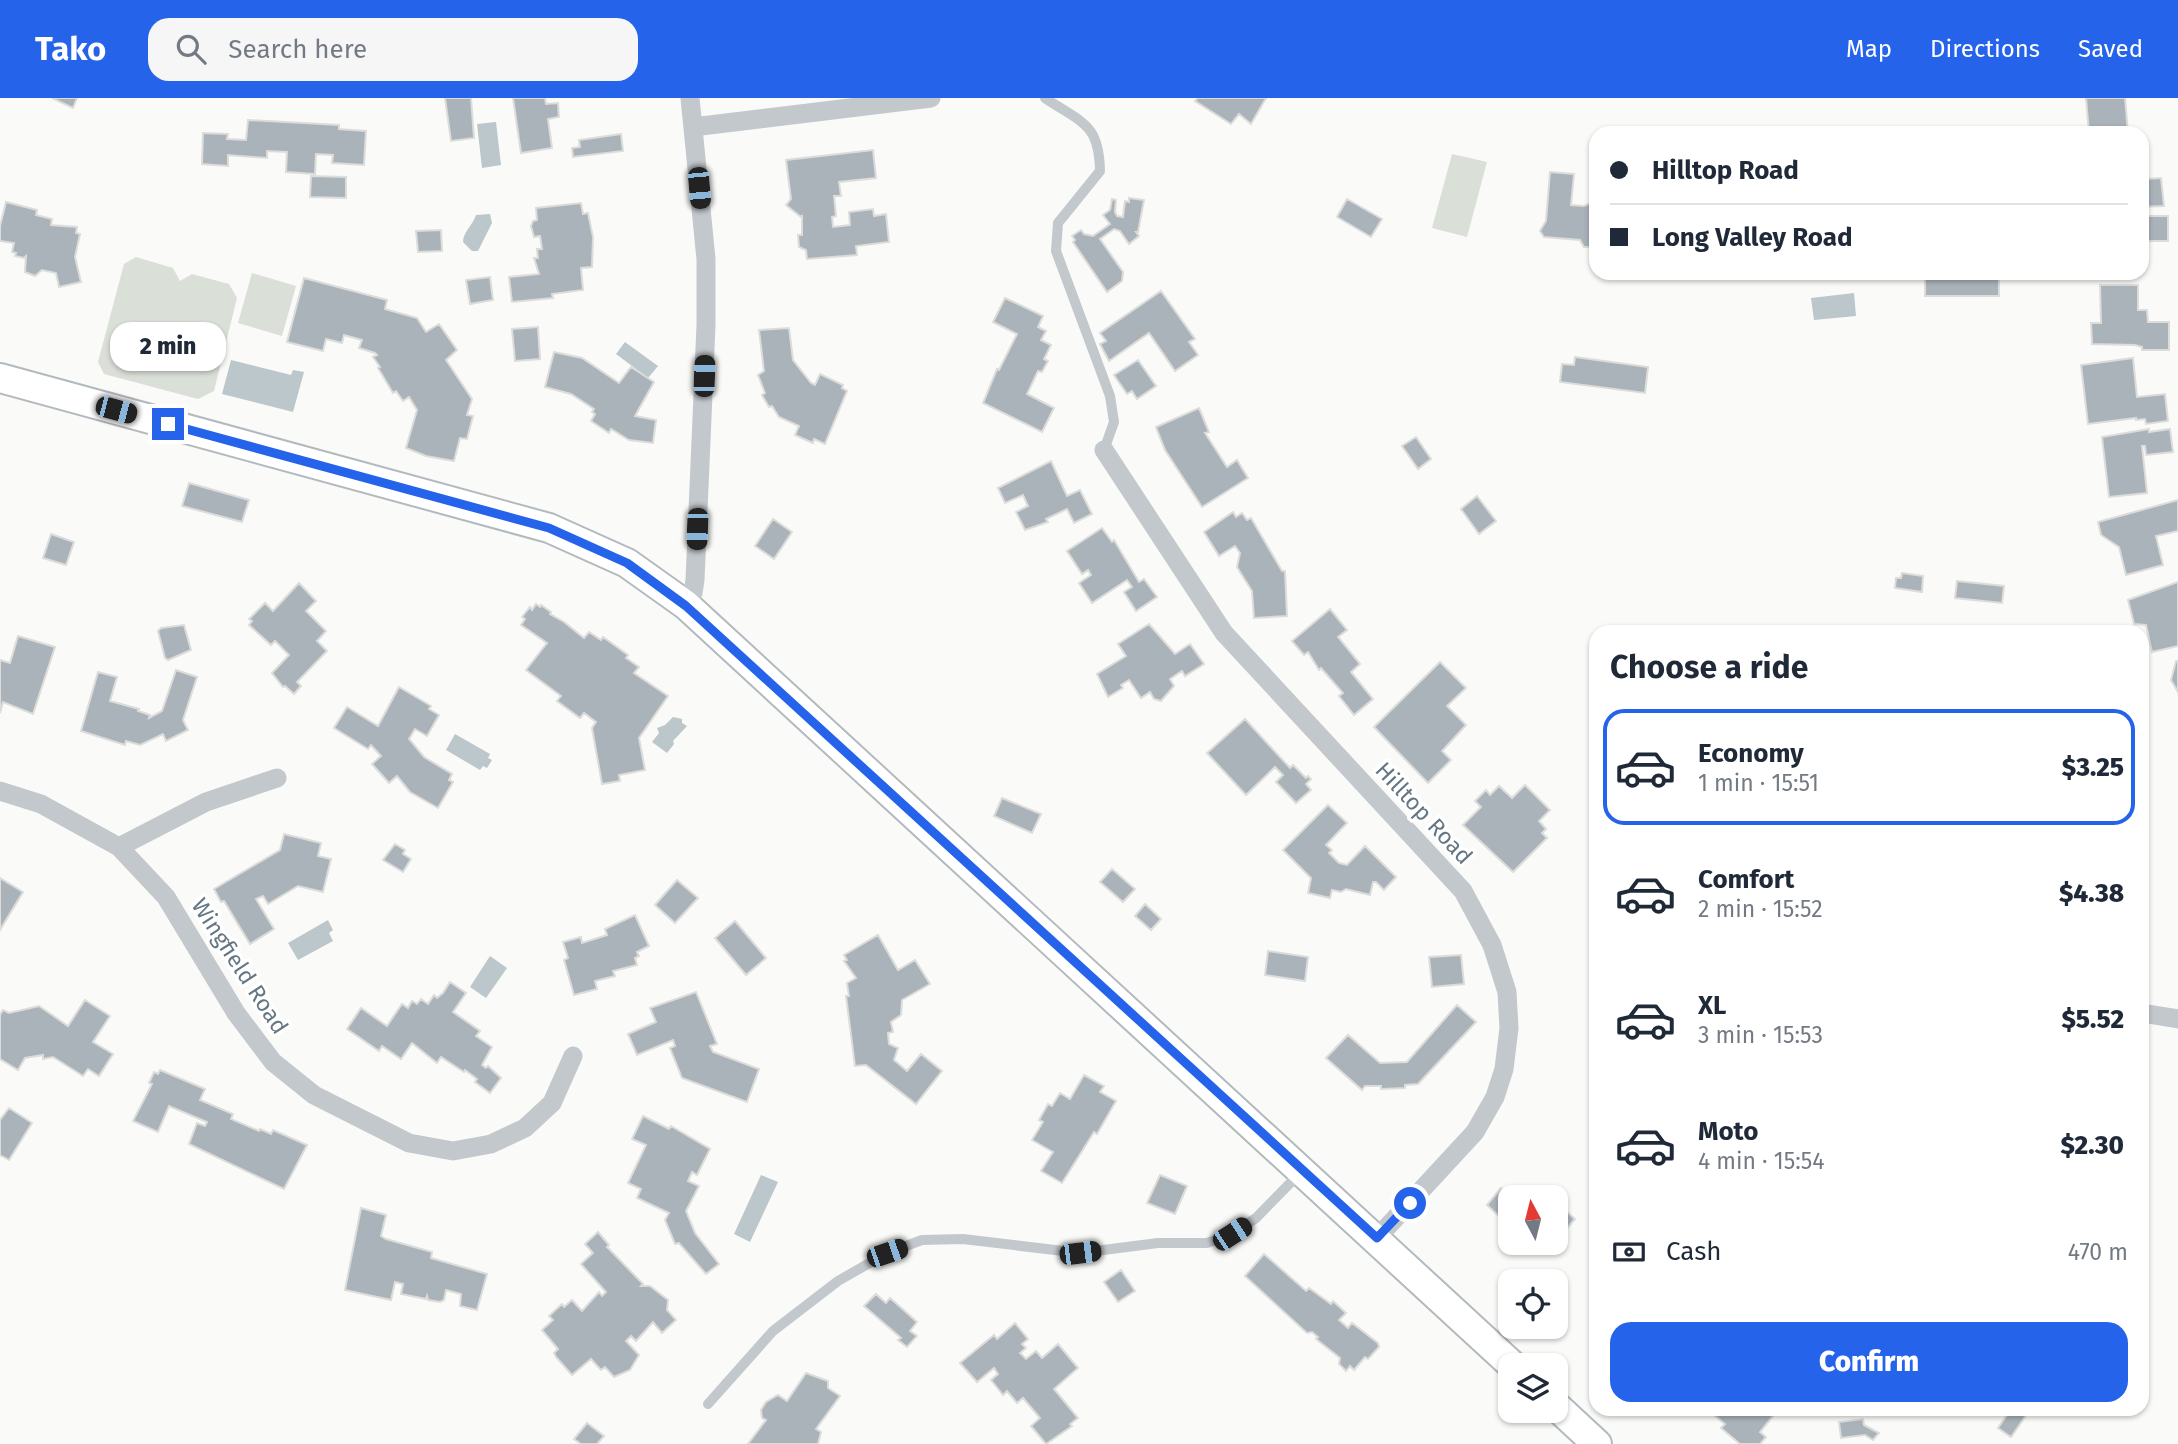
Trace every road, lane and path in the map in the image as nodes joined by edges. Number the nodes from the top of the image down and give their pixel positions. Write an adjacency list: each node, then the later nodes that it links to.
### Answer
1 (690, 98): 4 (street)
2 (931, 98): 4 (street)
3 (1045, 98): 6 (lane)
4 (693, 127): 7 (street)
5 (0, 378): 7 (street)
6 (1104, 450): 15 (street, Hilltop Road)
7 (686, 606): 14 (street)
8 (277, 778): 10 (street)
9 (0, 791): 10 (street, Wingfield Road)
10 (118, 847): 13 (street, Wingfield Road)
11 (2149, 1014): 12 (street)
12 (2178, 1019)
13 (573, 1056)
14 (1302, 1171): 15 (street); 17 (lane)
15 (1377, 1238): 16 (street)
16 (1499, 1353)
17 (708, 1404)
18 (1568, 1417): 19 (street)
19 (1597, 1444)

